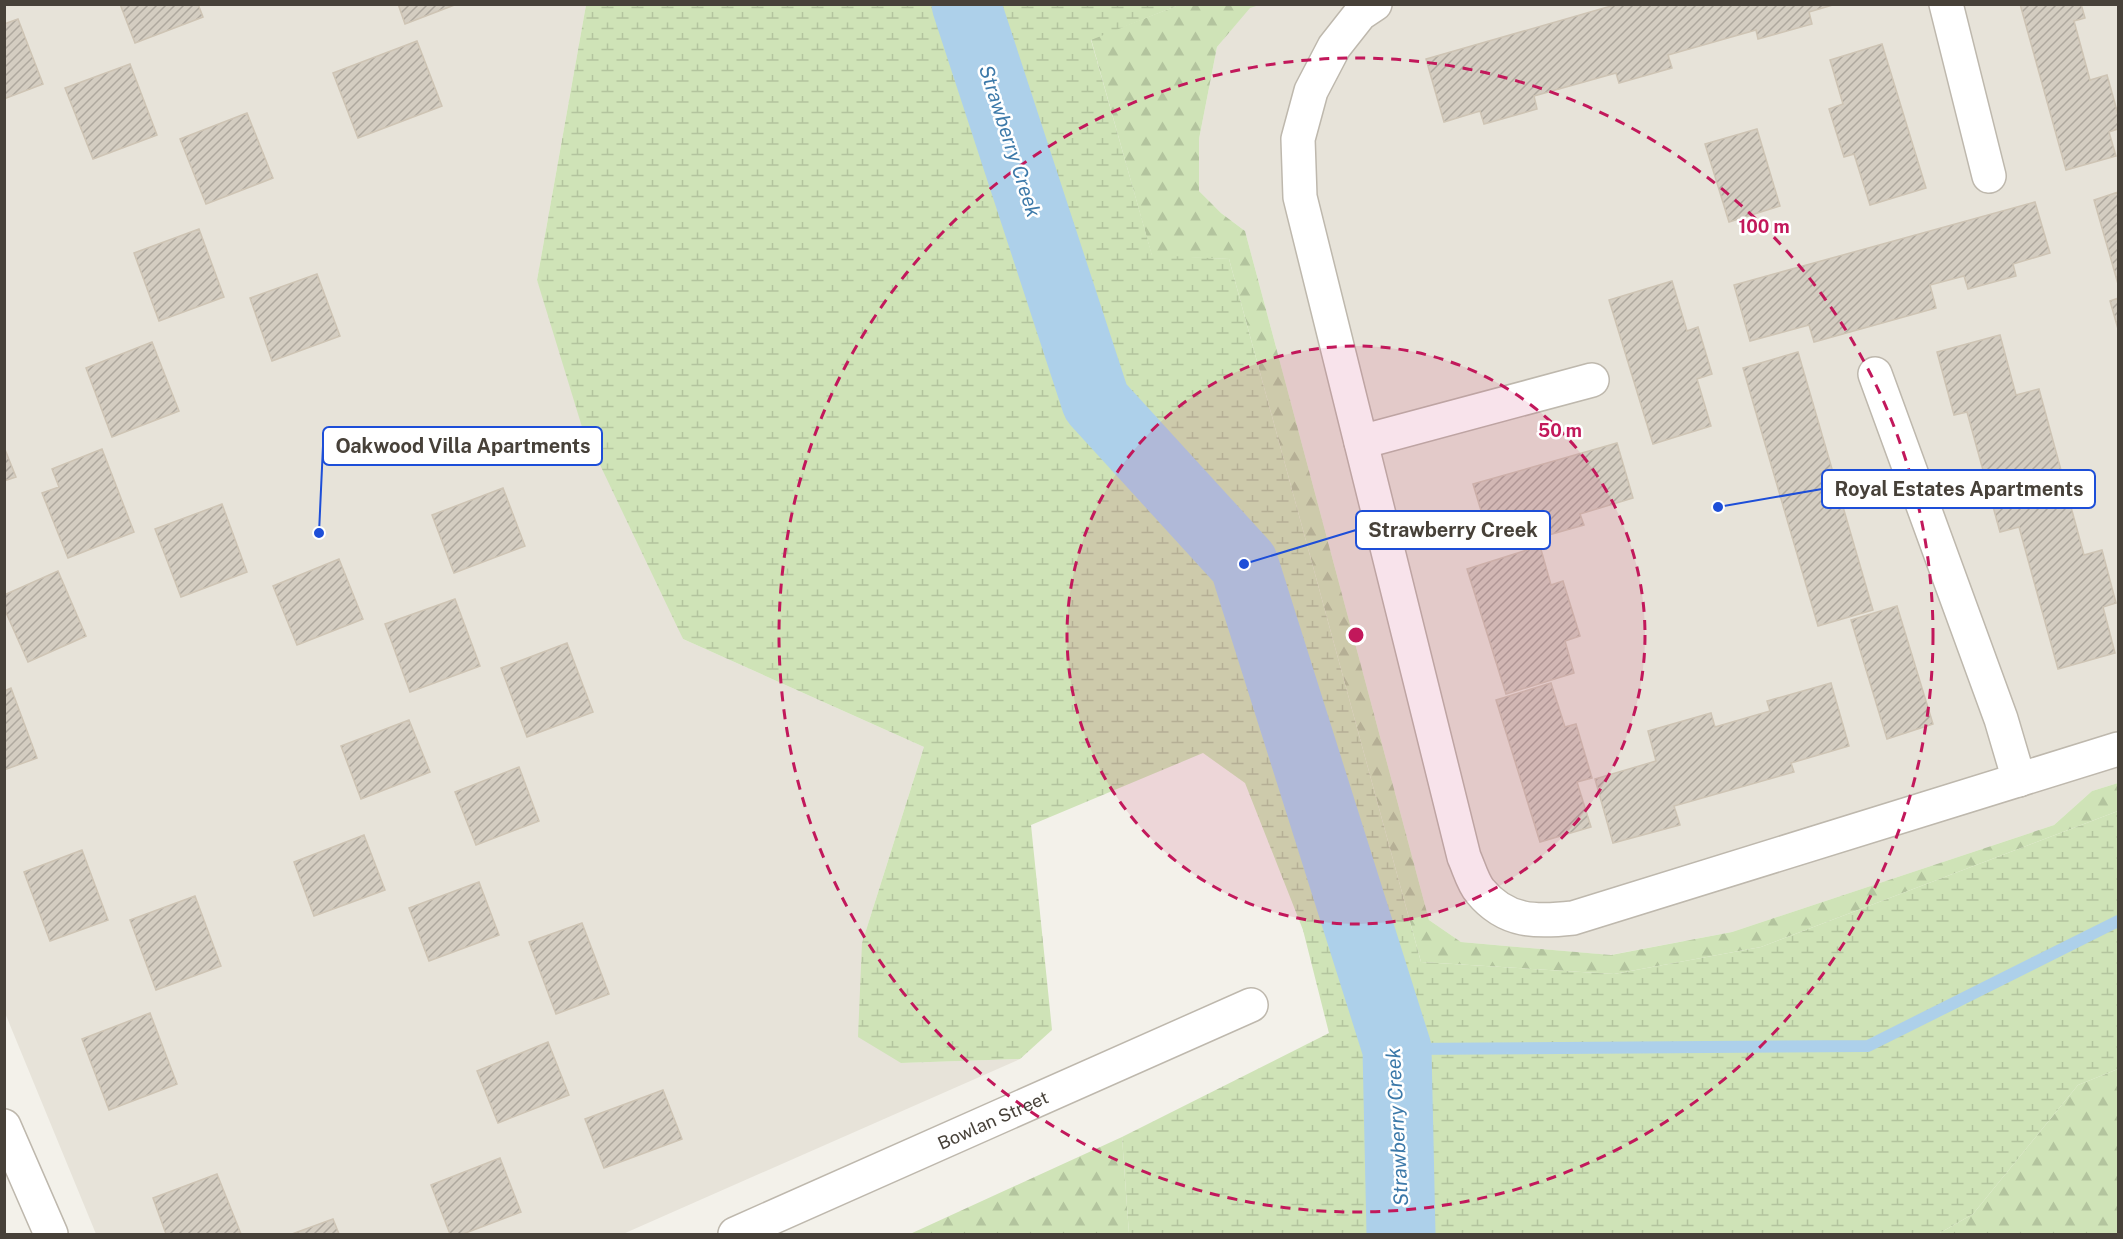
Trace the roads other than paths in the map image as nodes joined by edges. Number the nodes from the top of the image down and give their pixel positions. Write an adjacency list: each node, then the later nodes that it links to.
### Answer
1 (1375, 4): 6 (street)
2 (1946, 4): 3 (street)
3 (1989, 176)
4 (1875, 374): 8 (street)
5 (1592, 380): 6 (street)
6 (1361, 442): 8 (street)
7 (2118, 749): 8 (street)
8 (2019, 780)
9 (1251, 1005): 12 (street, Bowlan Street)
10 (4, 1126): 11 (street)
11 (51, 1234)
12 (735, 1234)

